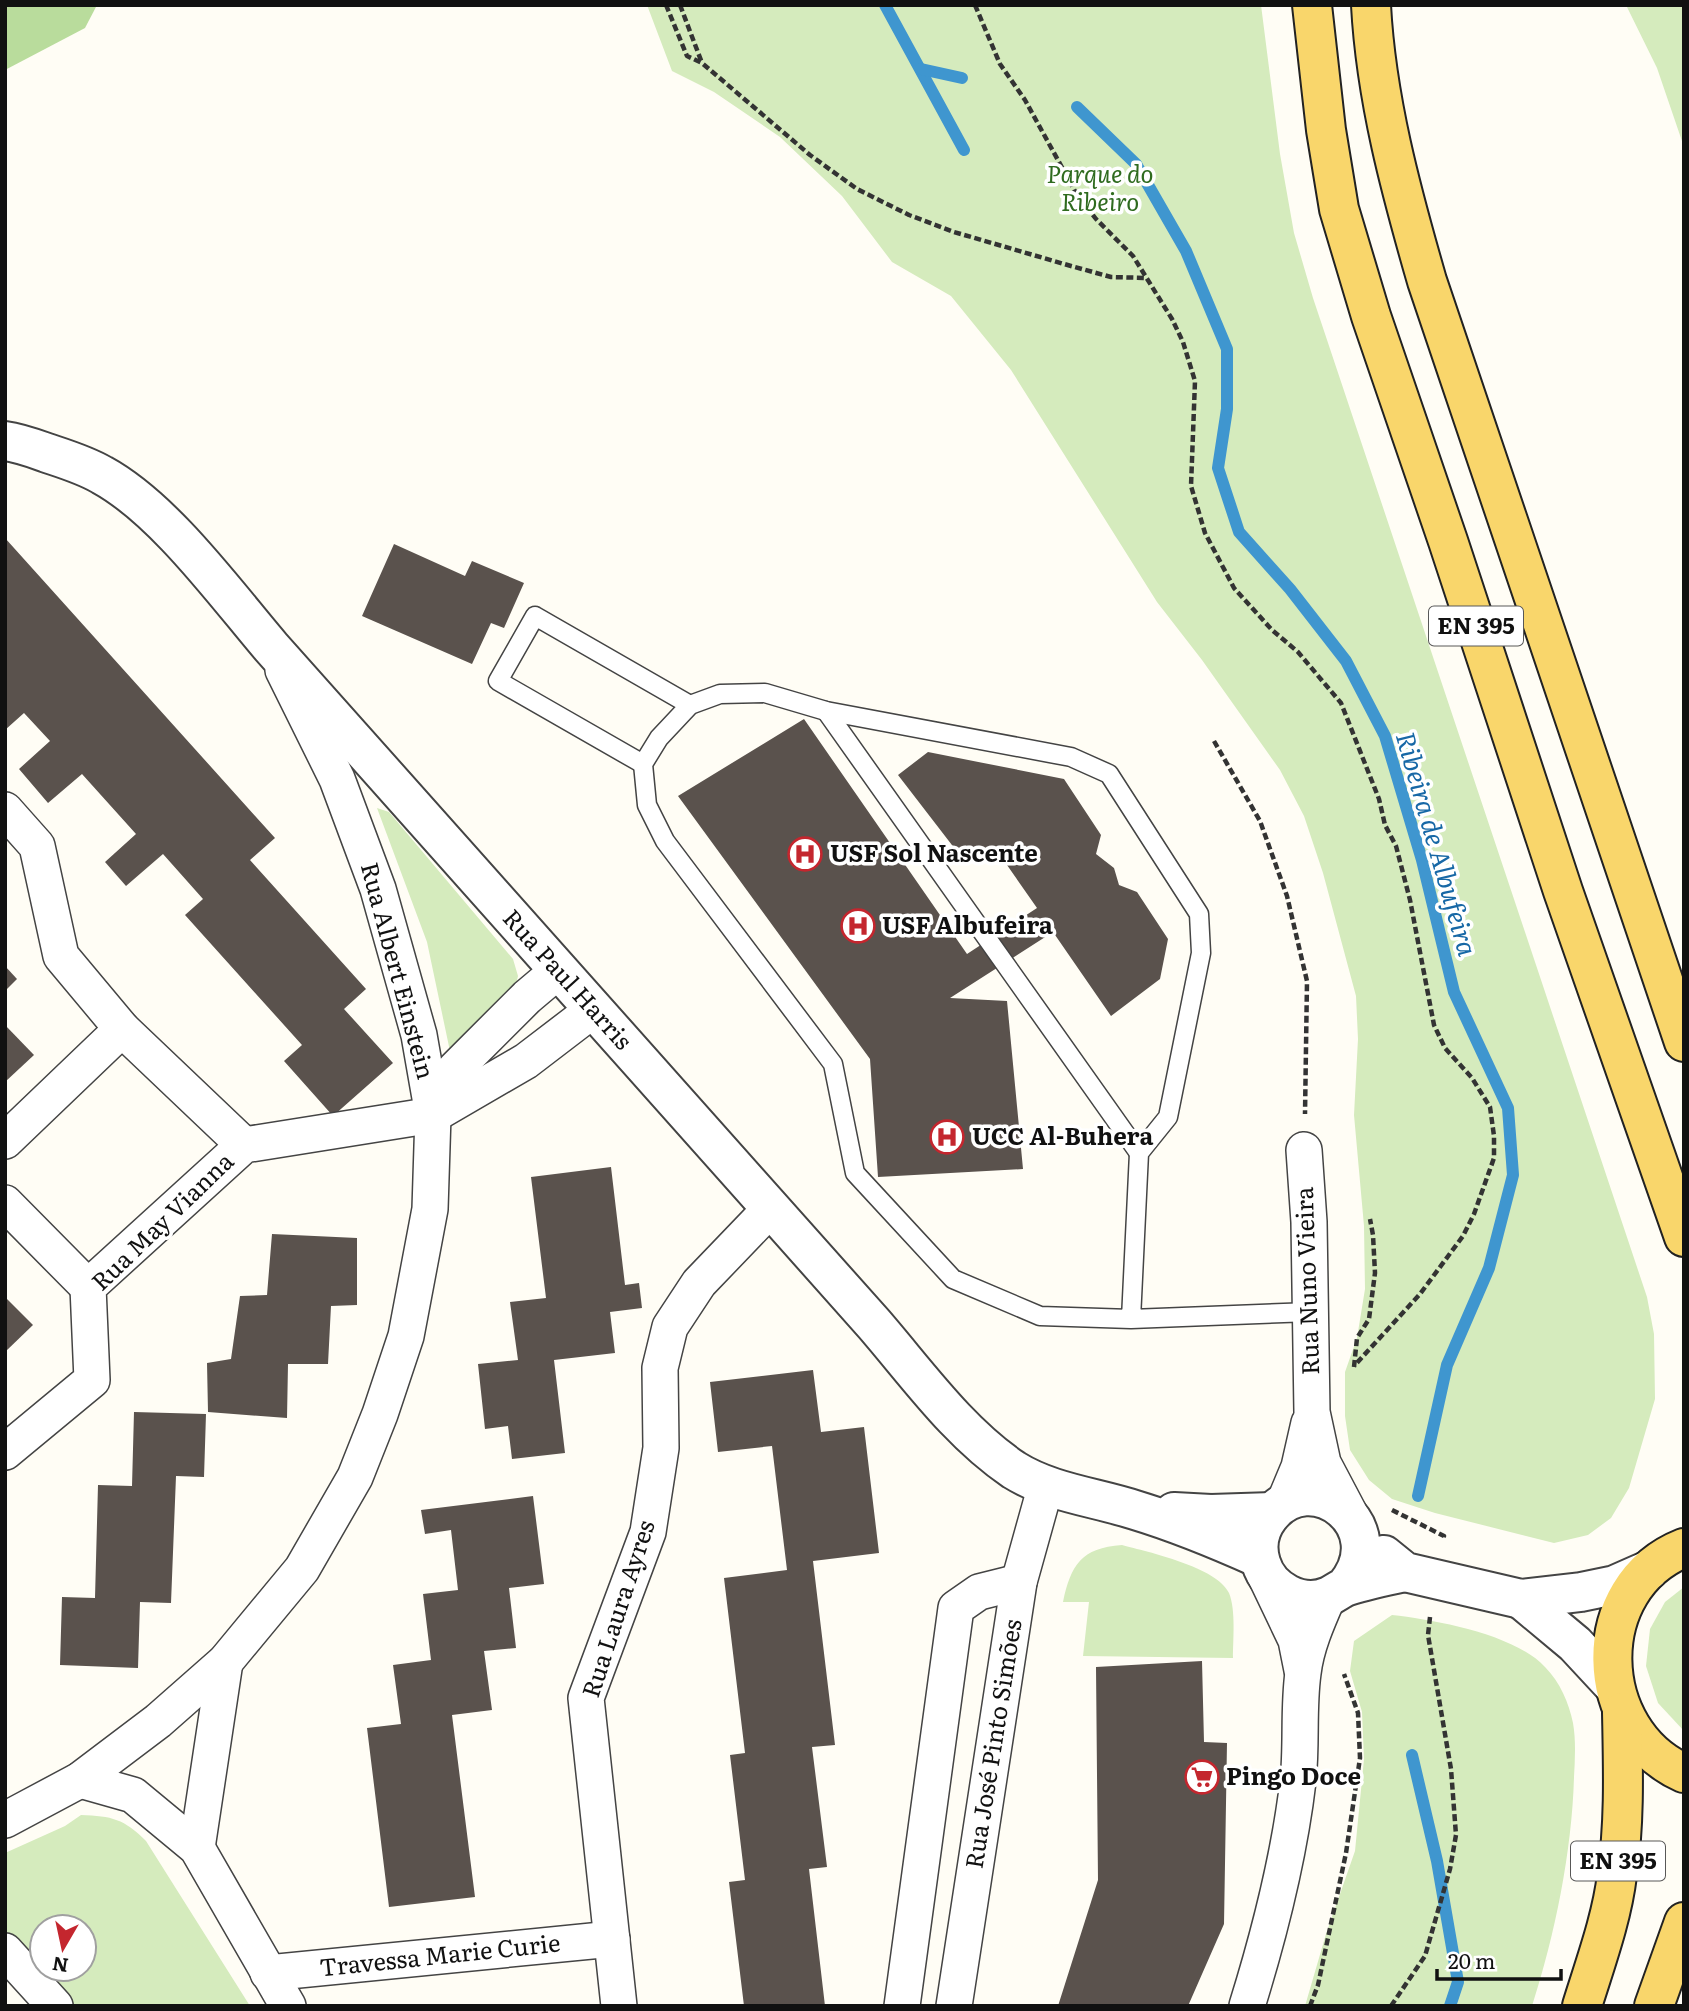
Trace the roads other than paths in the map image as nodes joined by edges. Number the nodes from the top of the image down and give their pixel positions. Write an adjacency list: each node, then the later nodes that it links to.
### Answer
1 (1312, 5): 20 (main road, EN 395)
2 (1371, 5): 12 (main road, EN 395)
3 (5, 441): 4 (street, Rua Paul Harris)
4 (271, 647): 9 (street, Rua Paul Harris); 13 (street, Rua Albert Einstein)
5 (690, 705): 6 (lane); 7 (lane); 7 (lane)
6 (826, 711): 17 (lane); 17 (lane)
7 (643, 764): 23 (lane)
8 (5, 810): 11 (street)
9 (559, 970): 10 (street, Rua Paul Harris); 13 (street)
10 (594, 1009): 13 (street); 19 (street, Rua Paul Harris)
11 (122, 1029): 14 (street); 15 (street)
12 (1684, 1042)
13 (433, 1115): 15 (street, Rua May Vianna); 36 (street, Rua Albert Einstein)
14 (5, 1141)
15 (244, 1145): 21 (street, Rua May Vianna)
16 (1304, 1150): 22 (street, Rua Nuno Vieira)
17 (1139, 1153): 23 (lane)
18 (5, 1203): 21 (street)
19 (771, 1209): 26 (street, Rua Paul Harris); 44 (street, Rua Laura Ayres)
20 (1684, 1237)
21 (88, 1287): 25 (street, Rua May Vianna)
22 (1311, 1312): 23 (lane); 24 (street, Rua Nuno Vieira)
23 (1131, 1320)
24 (1312, 1412): 27 (street); 29 (street)
25 (5, 1452)
26 (1046, 1485): 28 (street, Rua Paul Harris); 33 (street, Rua José Pinto Simões)
27 (1279, 1508): 28 (street, Rua Paul Harris); 29 (street); 31 (street)
28 (1133, 1509): 31 (street, Rua Paul Harris)
29 (1366, 1520): 32 (street); 34 (street)
30 (1672, 1551): 35 (street); 38 (main road, EN 395)
31 (1262, 1565): 34 (street); 37 (street)
32 (1405, 1572): 34 (street); 35 (street)
33 (1019, 1582): 50 (street); 51 (street, Rua José Pinto Simões)
34 (1336, 1592): 37 (street)
35 (1521, 1599): 38 (street)
36 (225, 1662): 40 (street, Rua Albert Einstein); 42 (street)
37 (1303, 1673): 52 (street)
38 (1618, 1699): 39 (main road, EN 395); 53 (main road, EN 395)
39 (1684, 1773)
40 (80, 1780): 41 (street, Rua Albert Einstein); 42 (street)
41 (5, 1820)
42 (197, 1847): 46 (street)
43 (1684, 1922): 54 (main road)
44 (611, 1939): 46 (street, Travessa Marie Curie); 49 (street, Rua Laura Ayres)
45 (5, 1951): 47 (street)
46 (268, 1973): 48 (street)
47 (55, 2006)
48 (288, 2006)
49 (619, 2006)
50 (902, 2006)
51 (954, 2006)
52 (1247, 2006)
53 (1582, 2006)
54 (1654, 2006)

